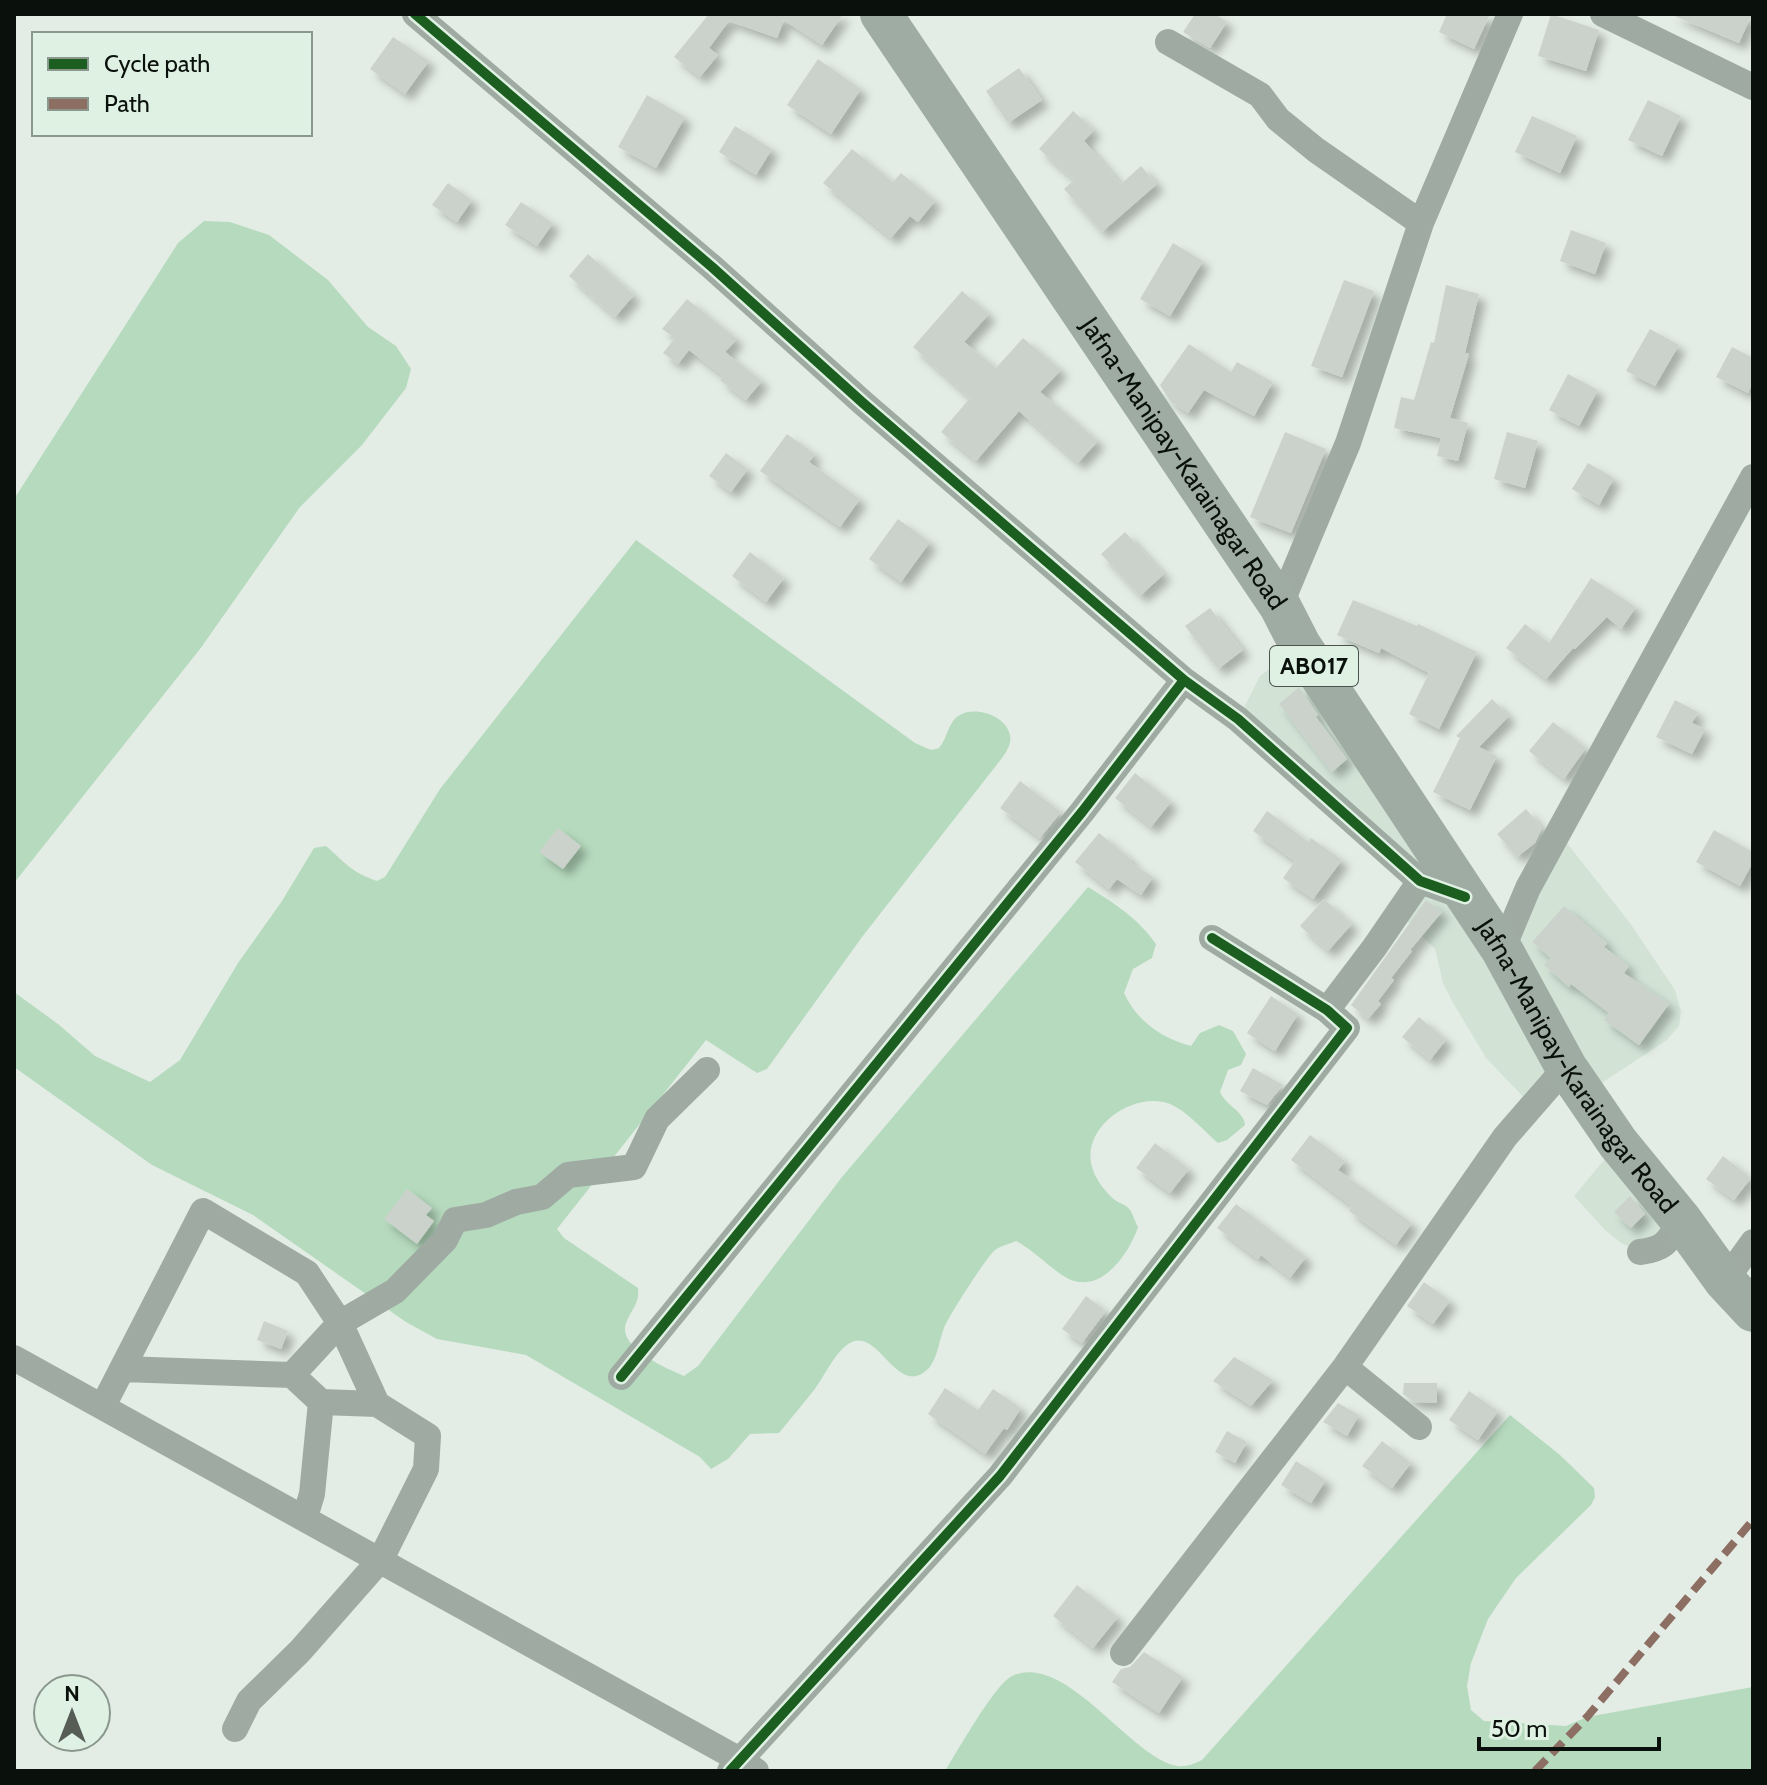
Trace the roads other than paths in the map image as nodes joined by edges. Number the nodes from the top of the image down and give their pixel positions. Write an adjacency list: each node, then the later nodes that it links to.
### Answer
1 (415, 14): 10 (street)
2 (881, 14): 9 (main road, Jafna-Manipay-Karainagar Road / AB017)
3 (1510, 14): 7 (street)
4 (1603, 14): 6 (street)
5 (1168, 42): 7 (street)
6 (1753, 87)
7 (1421, 223): 9 (street)
8 (1753, 477): 14 (street)
9 (1280, 606): 12 (main road, Jafna-Manipay-Karainagar Road / AB017)
10 (1184, 680): 11 (street); 28 (street)
11 (1420, 881): 12 (street); 15 (street)
12 (1465, 897): 14 (main road, Jafna-Manipay-Karainagar Road / AB017)
13 (1212, 938): 15 (street)
14 (1502, 950): 16 (main road, Jafna-Manipay-Karainagar Road / AB017)
15 (1327, 1010): 37 (street)
16 (1566, 1067): 18 (main road, Jafna-Manipay-Karainagar Road / AB017); 25 (street)
17 (707, 1070): 23 (street)
18 (1681, 1220): 20 (street); 21 (main road, Jafna-Manipay-Karainagar Road / AB017)
19 (1753, 1242): 21 (street)
20 (1640, 1252)
21 (1725, 1281): 22 (main road, Jafna-Manipay-Karainagar Road / AB017)
22 (1753, 1311)
23 (340, 1323): 26 (street); 27 (street); 30 (street)
24 (14, 1358): 31 (street)
25 (1345, 1367): 32 (street); 35 (street)
26 (123, 1369): 27 (street); 31 (street)
27 (292, 1375): 29 (street)
28 (621, 1377)
29 (321, 1402): 30 (street); 33 (street)
30 (377, 1404): 34 (street)
31 (103, 1406): 33 (street)
32 (1419, 1427)
33 (305, 1517): 34 (street)
34 (381, 1559): 36 (street); 37 (street)
35 (1123, 1653)
36 (235, 1729)
37 (742, 1767)

